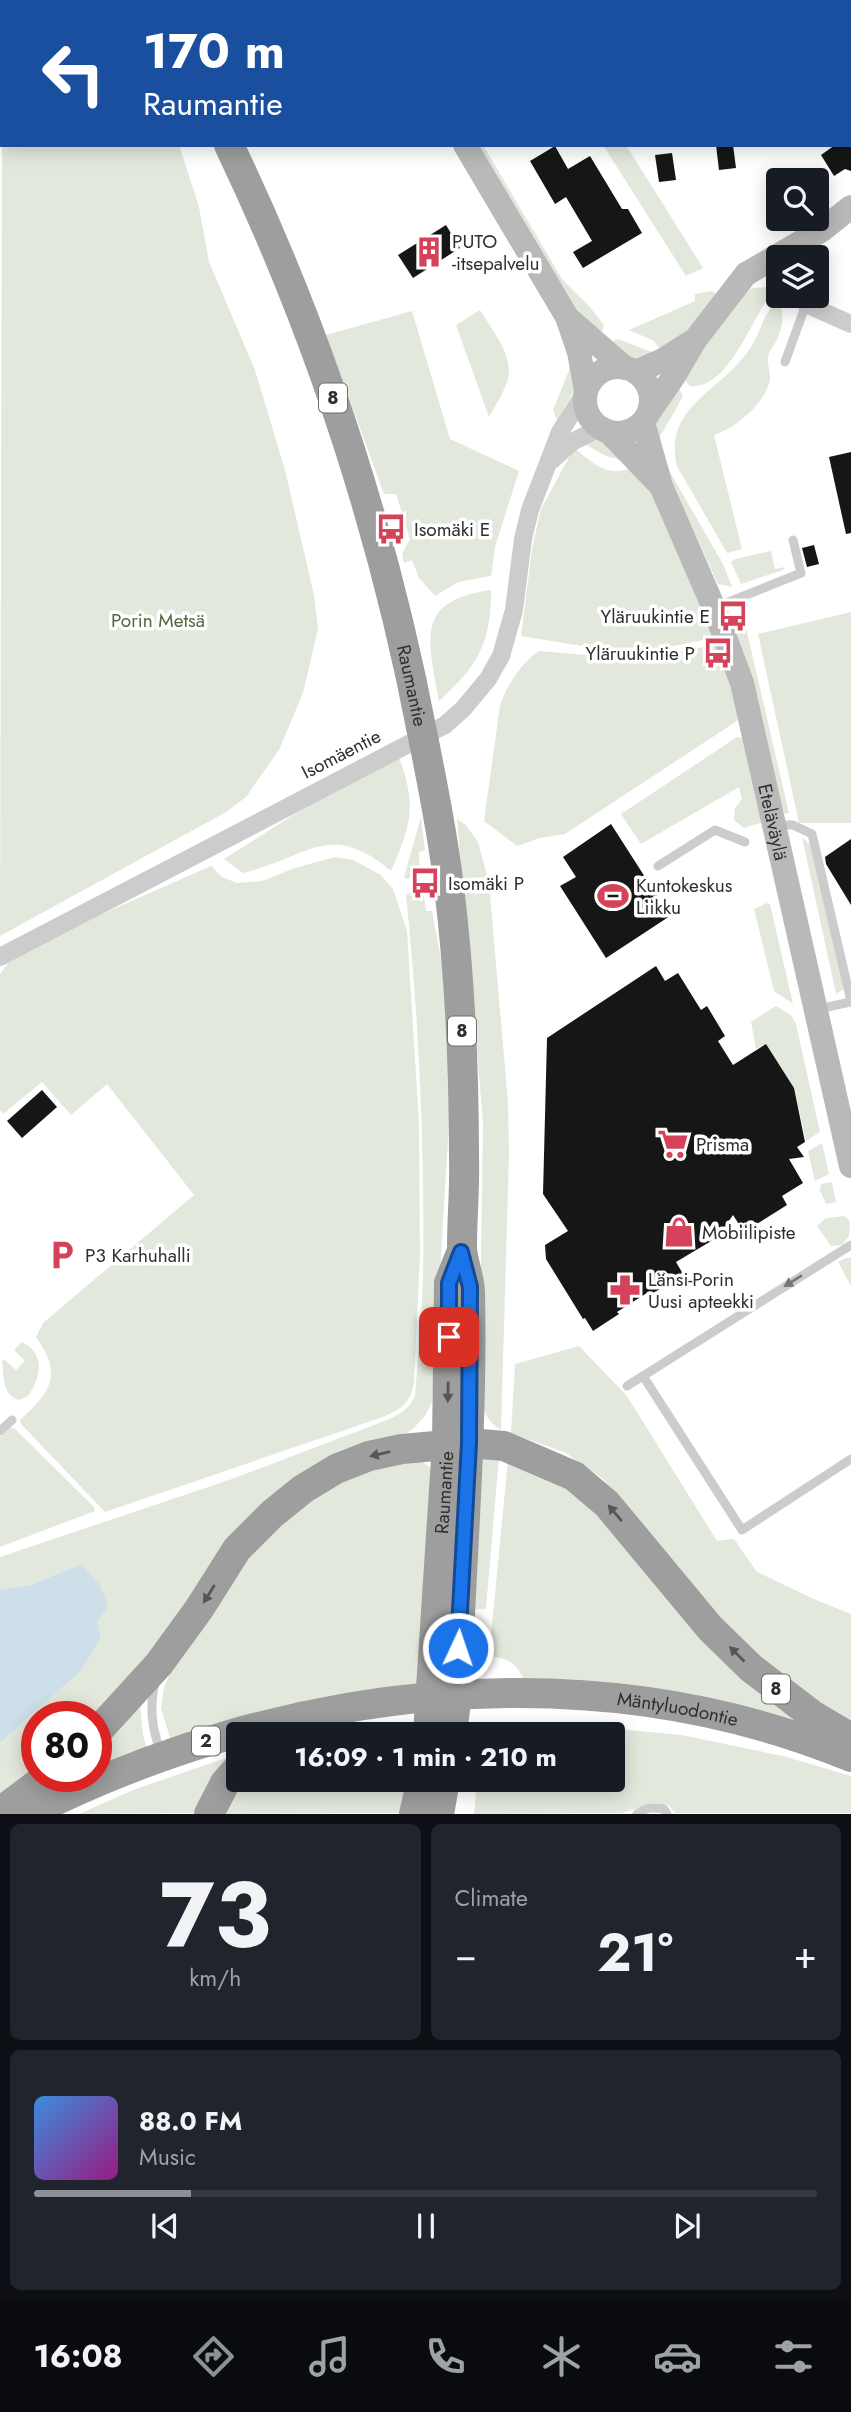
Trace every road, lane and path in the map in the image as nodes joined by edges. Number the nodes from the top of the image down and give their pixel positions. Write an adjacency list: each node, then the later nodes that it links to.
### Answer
1 (230, 147): 32 (highway, Raumantie / 8)
2 (466, 147): 8 (main road)
3 (851, 207): 4 (main road)
4 (798, 245)
5 (766, 263): 10 (main road)
6 (802, 308): 11 (lane)
7 (820, 308): 9 (street)
8 (567, 317): 12 (main road); 13 (main road)
9 (851, 324)
10 (695, 340): 12 (main road); 14 (main road)
11 (785, 362)
12 (631, 370): 13 (main road); 14 (main road)
13 (586, 391): 15 (main road); 16 (street, Isomäentie)
14 (647, 416): 15 (main road); 17 (main road, Eteläväylä)
15 (605, 430): 16 (street, Isomäentie); 17 (main road, Eteläväylä)
16 (550, 463): 23 (street, Isomäentie)
17 (661, 486): 19 (main road, Eteläväylä)
18 (793, 540): 19 (lane)
19 (714, 608): 20 (main road, Eteläväylä)
20 (775, 825): 24 (lane); 25 (main road, Eteläväylä)
21 (745, 842): 22 (lane)
22 (658, 866)
23 (0, 957)
24 (851, 1002): 25 (lane)
25 (816, 1010): 26 (main road, Eteläväylä)
26 (851, 1166)
27 (851, 1245): 28 (lane, one-way to 28)
28 (643, 1376): 29 (lane); 33 (lane)
29 (627, 1386)
30 (12, 1420): 31 (lane)
31 (0, 1431)
32 (458, 1444): 34 (highway, one-way to 34); 38 (highway, Raumantie / 8); 39 (highway, Raumantie / 8); 40 (highway, 8, one-way to 32)
33 (851, 1459)
34 (159, 1664): 36 (highway); 43 (lane)
35 (392, 1710): 37 (highway, 2); 42 (highway, Mäntyluodontie / 2); 43 (highway, 2)
36 (112, 1715)
37 (345, 1722)
38 (429, 1722)
39 (452, 1722)
40 (851, 1738)
41 (226, 1748): 43 (highway, 2)
42 (851, 1759)
43 (164, 1761): 49 (highway, 2); 50 (highway, 2)
44 (226, 1782): 51 (highway)
45 (27, 1792): 48 (highway)
46 (419, 1792): 52 (highway)
47 (443, 1792): 53 (highway)
48 (0, 1812)
49 (28, 1814)
50 (60, 1814)
51 (209, 1814)
52 (414, 1814)
53 (439, 1814)
54 (637, 1814): 55 (lane)
55 (667, 1814)

